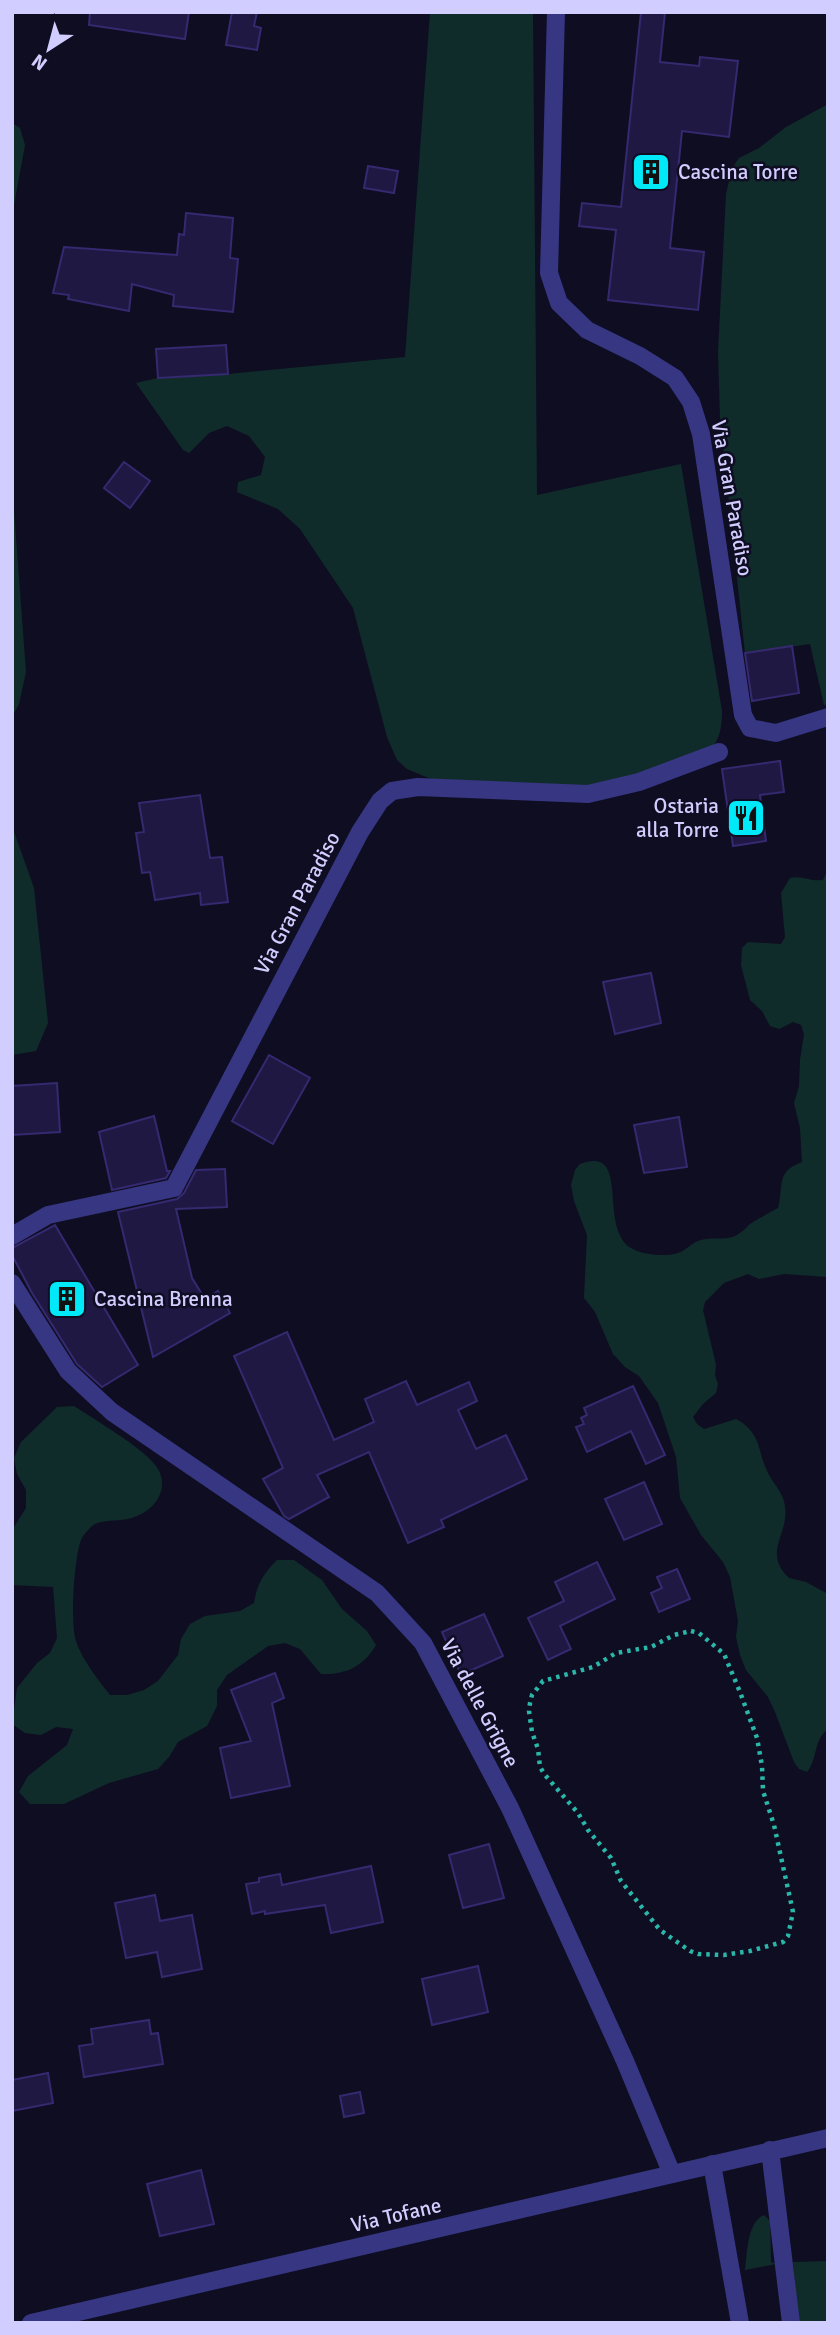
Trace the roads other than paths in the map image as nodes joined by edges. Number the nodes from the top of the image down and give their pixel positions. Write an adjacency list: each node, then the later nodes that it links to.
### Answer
1 (556, 12): 2 (street, Via Gran Paradiso)
2 (828, 718)
3 (719, 752): 4 (street, Via Gran Paradiso)
4 (12, 1236)
5 (12, 1283): 9 (street, Via delle Grigne)
6 (828, 2138): 7 (street, Via Tofane)
7 (770, 2150): 8 (street, Via Tofane); 12 (street)
8 (712, 2164): 9 (street, Via Tofane); 11 (street)
9 (672, 2174): 10 (street, Via Tofane)
10 (31, 2323)
11 (740, 2323)
12 (791, 2323)

